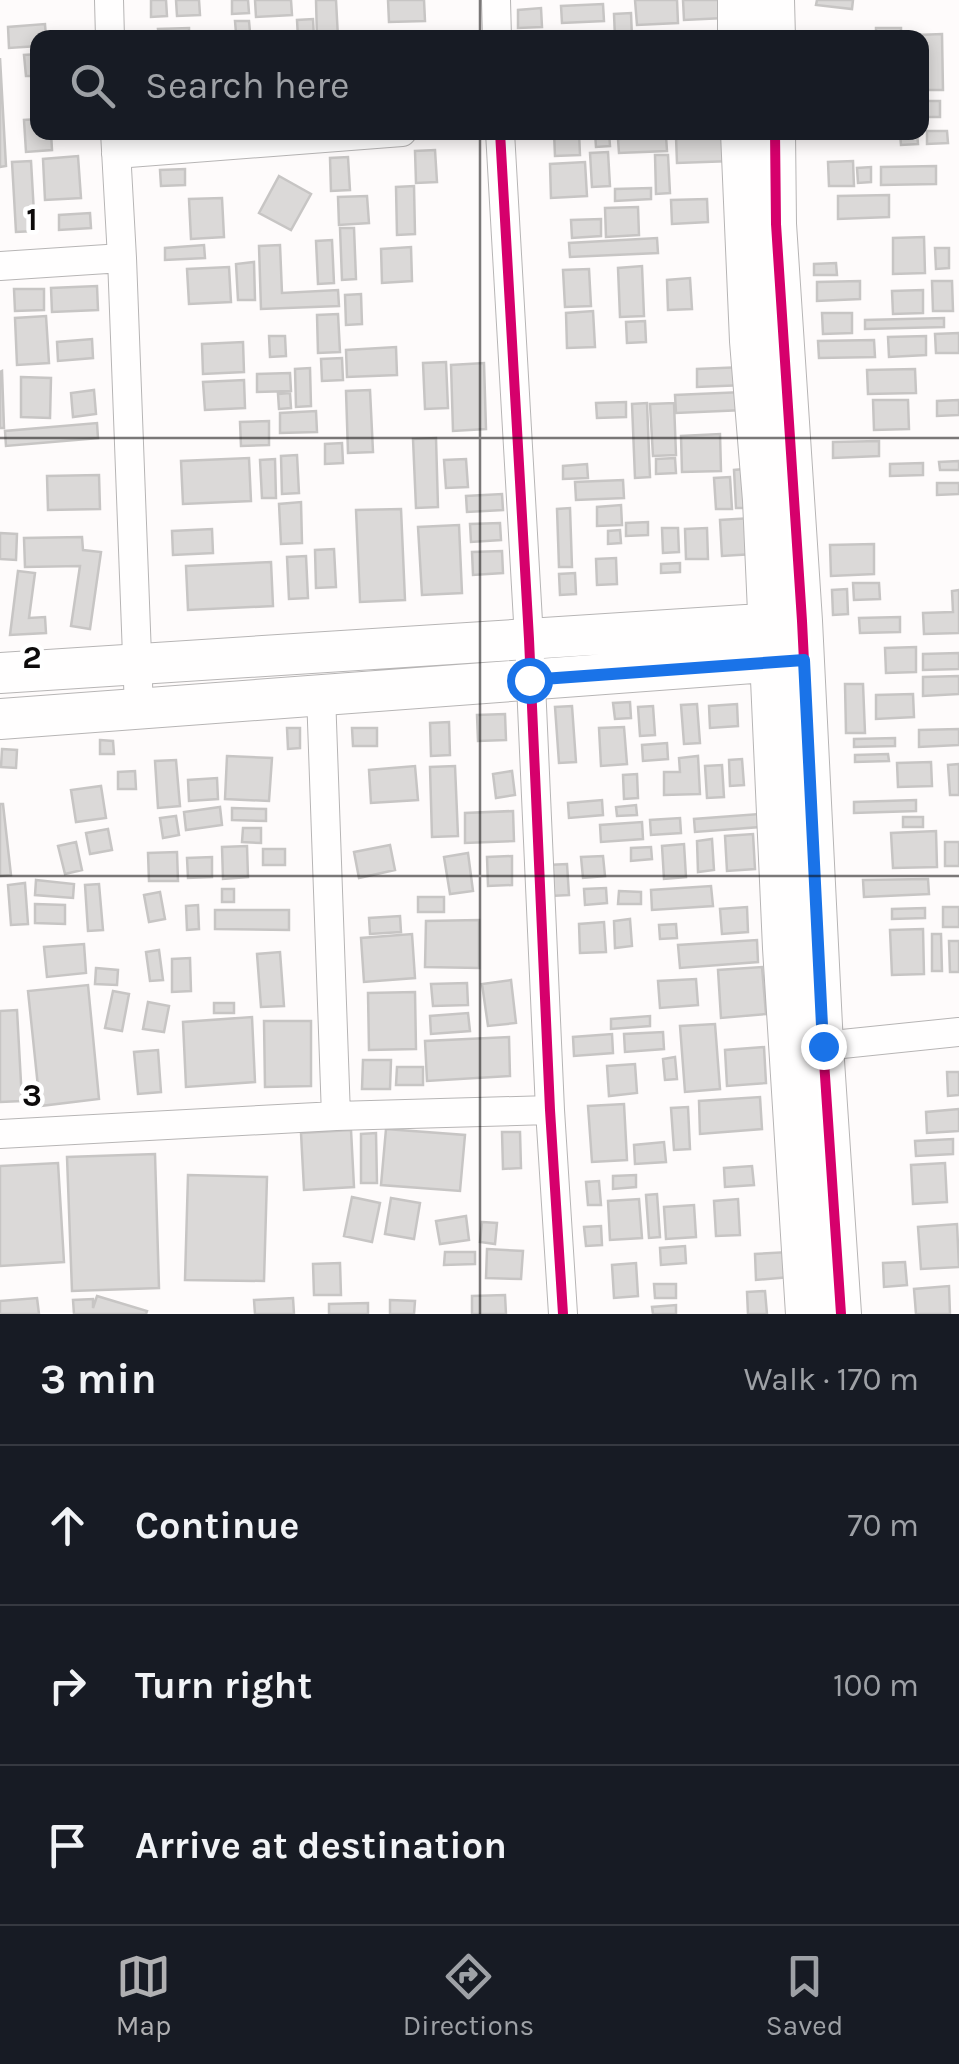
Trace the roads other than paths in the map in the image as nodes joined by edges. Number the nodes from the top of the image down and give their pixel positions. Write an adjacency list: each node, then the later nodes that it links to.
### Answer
1 (109, 0): 5 (street)
2 (496, 0): 6 (street)
3 (738, 0): 7 (street)
4 (774, 0): 8 (street)
5 (110, 30)
6 (497, 30)
7 (738, 30)
8 (774, 30)
9 (193, 140): 13 (street)
10 (500, 140): 16 (street)
11 (740, 140): 17 (street)
12 (775, 140): 17 (street)
13 (115, 143): 14 (street)
14 (122, 258): 15 (street); 18 (street)
15 (0, 266)
16 (529, 639): 17 (street); 18 (street); 20 (street)
17 (786, 642): 20 (street); 25 (street); 30 (street)
18 (138, 665): 19 (street); 22 (street)
19 (0, 673)
20 (529, 680): 21 (street); 26 (street)
21 (321, 694): 22 (street); 27 (street)
22 (139, 709): 23 (street)
23 (0, 718)
24 (959, 1032): 25 (street)
25 (823, 1046): 31 (street)
26 (550, 1110): 27 (street); 29 (street)
27 (336, 1116): 28 (street)
28 (0, 1134)
29 (563, 1314)
30 (806, 1314)
31 (841, 1314)

